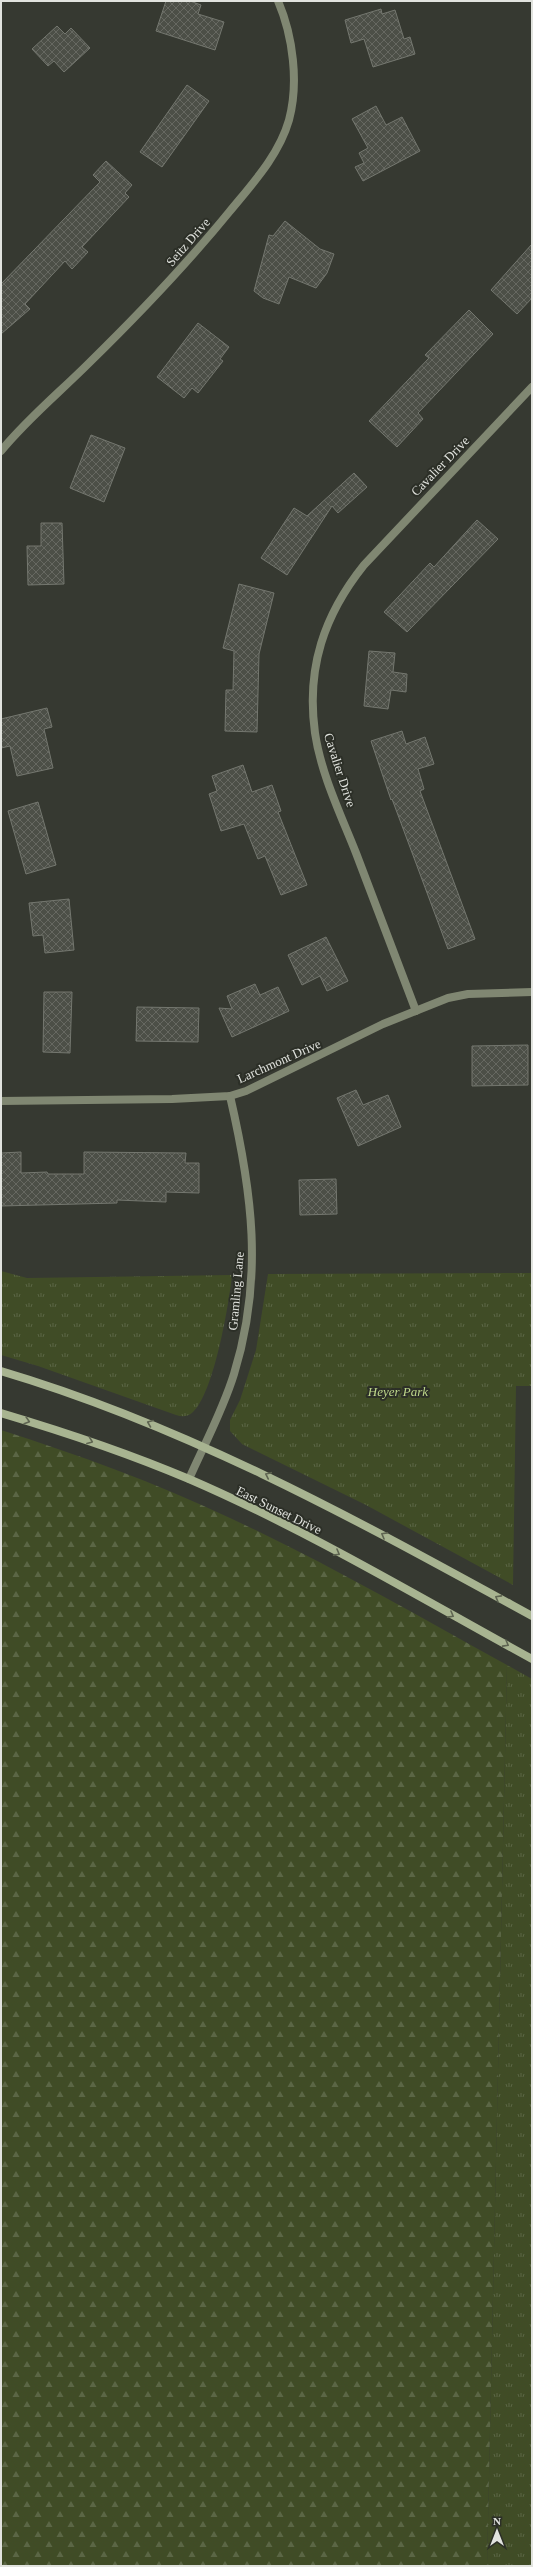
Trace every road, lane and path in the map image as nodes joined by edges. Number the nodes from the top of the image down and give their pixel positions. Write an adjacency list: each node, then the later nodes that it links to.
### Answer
1 (278, 1): 3 (street, Seitz Drive)
2 (532, 387): 5 (street, Cavalier Drive)
3 (1, 451)
4 (532, 992): 5 (street, Larchmont Drive)
5 (416, 1011): 6 (street, Larchmont Drive)
6 (230, 1096): 7 (street, Larchmont Drive); 10 (street, Gramling Lane)
7 (1, 1101)
8 (1, 1371): 10 (main road, East Sunset Drive, one-way to 8)
9 (1, 1413): 11 (main road, East Sunset Drive, one-way to 11)
10 (204, 1446): 11 (street, Gramling Lane); 12 (main road, East Sunset Drive, one-way to 10)
11 (189, 1479): 13 (main road, East Sunset Drive, one-way to 13)
12 (532, 1616)
13 (532, 1659)

